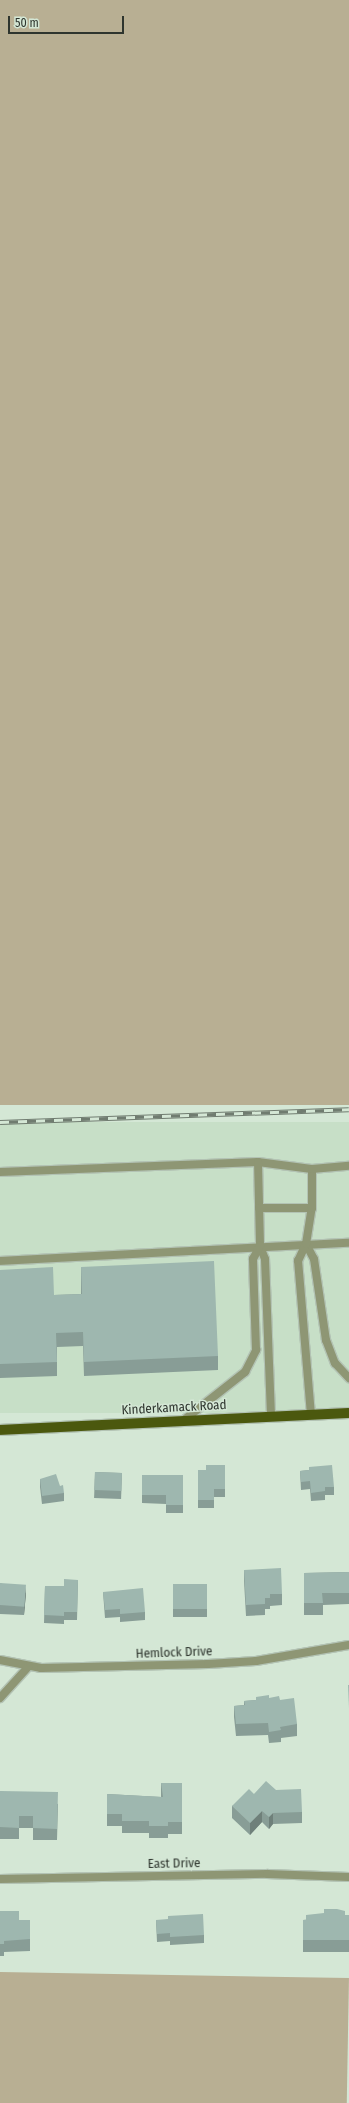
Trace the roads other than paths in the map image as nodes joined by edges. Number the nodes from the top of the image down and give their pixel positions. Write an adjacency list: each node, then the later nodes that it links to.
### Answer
1 (258, 1162): 3 (street); 4 (street); 5 (street)
2 (349, 1166): 3 (street)
3 (312, 1168): 6 (street)
4 (0, 1172)
5 (259, 1208): 6 (street); 9 (street)
6 (312, 1208): 8 (street)
7 (349, 1243): 8 (street)
8 (306, 1244): 9 (street); 11 (street); 13 (street)
9 (260, 1246): 10 (street); 14 (street); 15 (street)
10 (0, 1261)
11 (349, 1378)
12 (349, 1413): 13 (main road, Kinderkamack Road)
13 (311, 1415): 14 (main road, Kinderkamack Road)
14 (271, 1416): 15 (main road, Kinderkamack Road)
15 (184, 1420): 16 (main road, Kinderkamack Road)
16 (0, 1430)
17 (349, 1645): 19 (street, Hemlock Drive)
18 (0, 1660): 19 (street, Hemlock Drive)
19 (28, 1666): 20 (street)
20 (0, 1698)
21 (349, 1877): 22 (street, East Drive)
22 (0, 1879)

